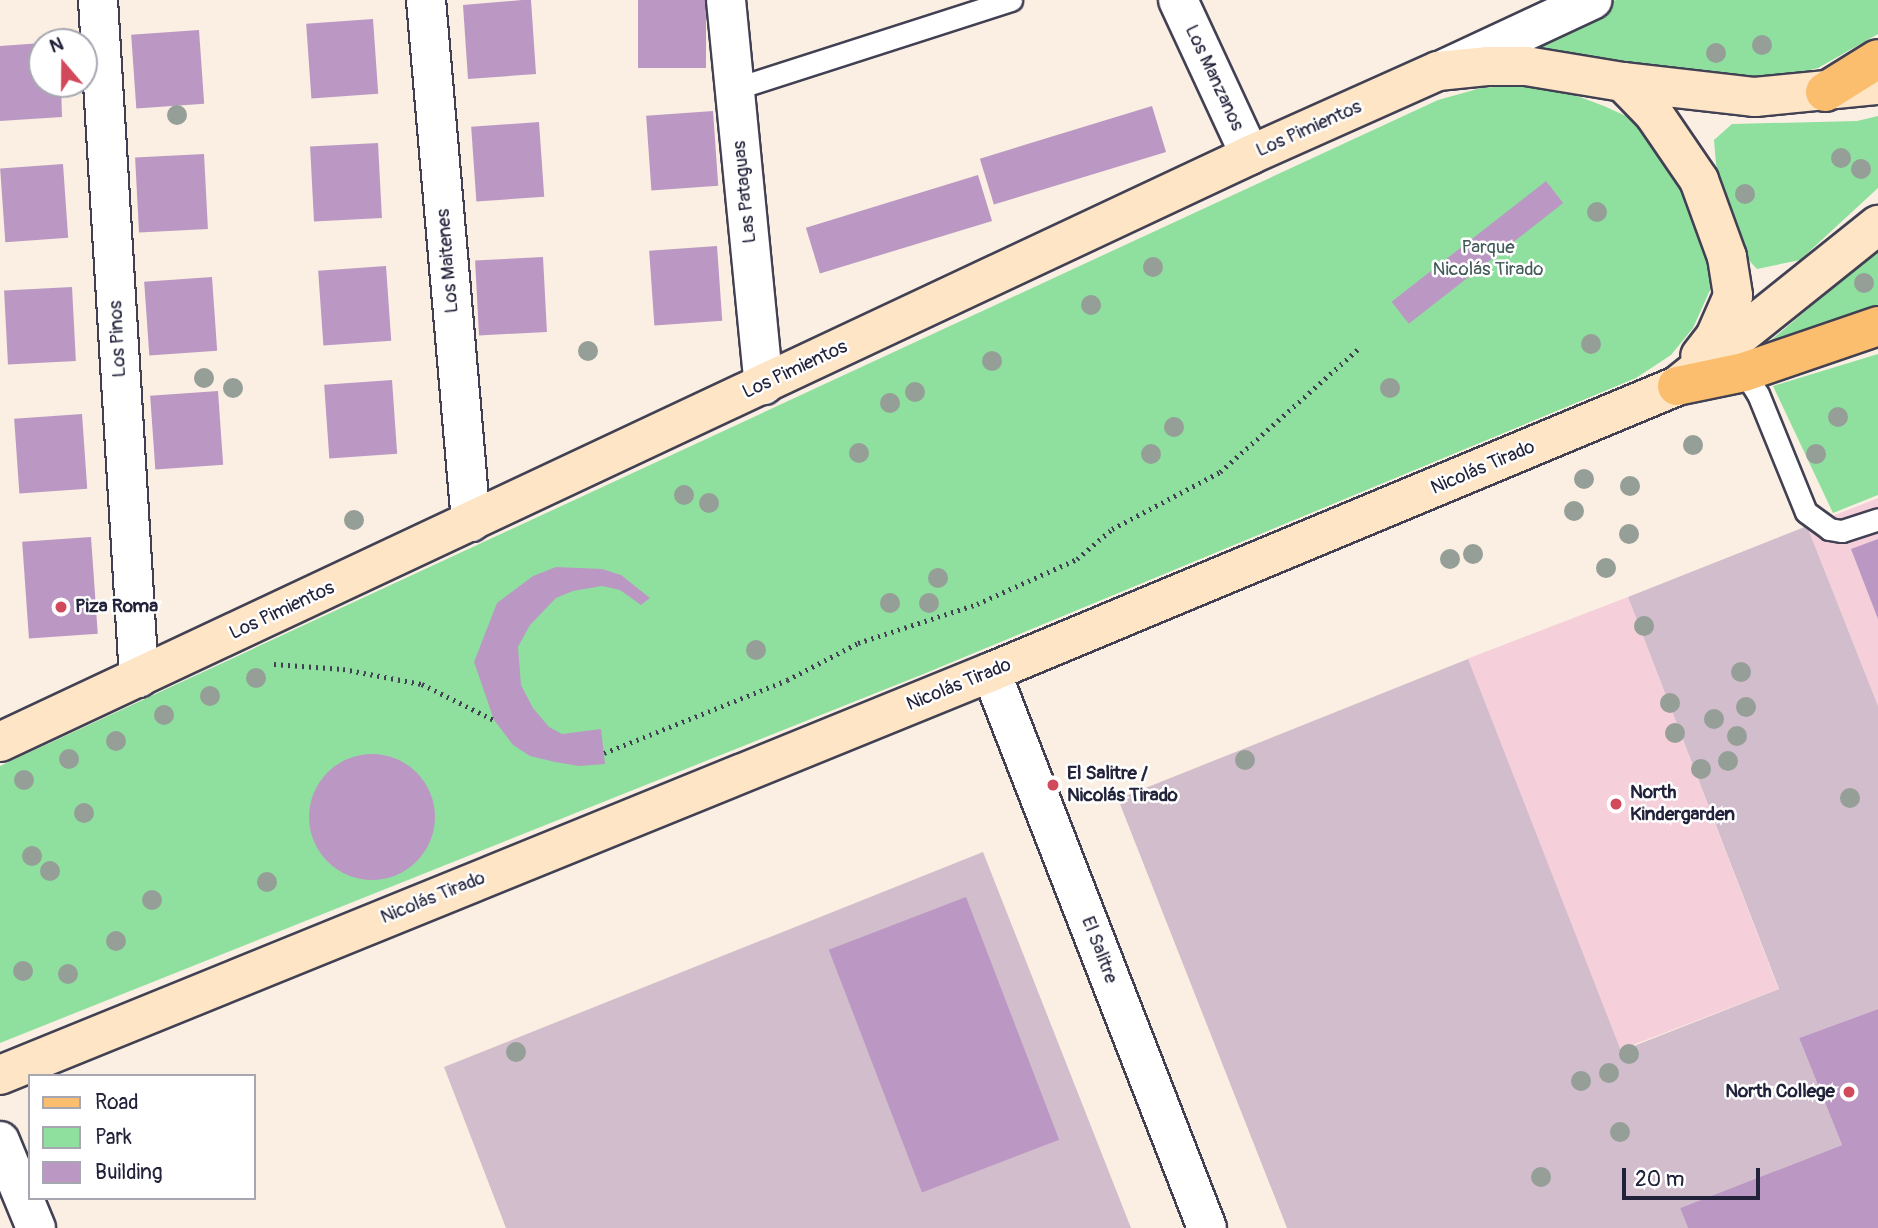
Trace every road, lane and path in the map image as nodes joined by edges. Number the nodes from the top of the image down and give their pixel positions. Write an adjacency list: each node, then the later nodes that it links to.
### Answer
1 (98, 0): 24 (street, Los Pinos)
2 (426, 0): 21 (street, Los Maitenes)
3 (726, 0): 11 (street, Las Pataguas)
4 (1010, 0): 11 (lane)
5 (1178, 0): 13 (street, Los Manzanos)
6 (1592, 0): 8 (street, Los Pimientos)
7 (1878, 59): 12 (main road)
8 (1438, 71): 9 (main road); 13 (main road, Los Pimientos)
9 (1623, 82): 12 (main road); 19 (main road)
10 (1878, 85): 12 (main road)
11 (734, 89): 18 (street, Las Pataguas)
12 (1825, 92)
13 (1250, 155): 18 (main road, Los Pimientos)
14 (1878, 225): 19 (main road, Nicolás Tirado)
15 (1878, 326): 17 (main road)
16 (1358, 349): 27 (path)
17 (1744, 372): 19 (main road); 20 (lane)
18 (764, 384): 21 (main road, Los Pimientos)
19 (1677, 386): 23 (main road, Nicolás Tirado)
20 (1878, 519)
21 (471, 522): 24 (main road, Los Pimientos)
22 (263, 663): 25 (path)
23 (990, 672): 28 (main road, Nicolás Tirado); 31 (street, El Salitre)
24 (138, 678): 26 (main road, Los Pimientos)
25 (494, 720)
26 (0, 742)
27 (604, 752)
28 (0, 1075)
29 (0, 1141): 30 (street)
30 (36, 1228)
31 (1207, 1228)

